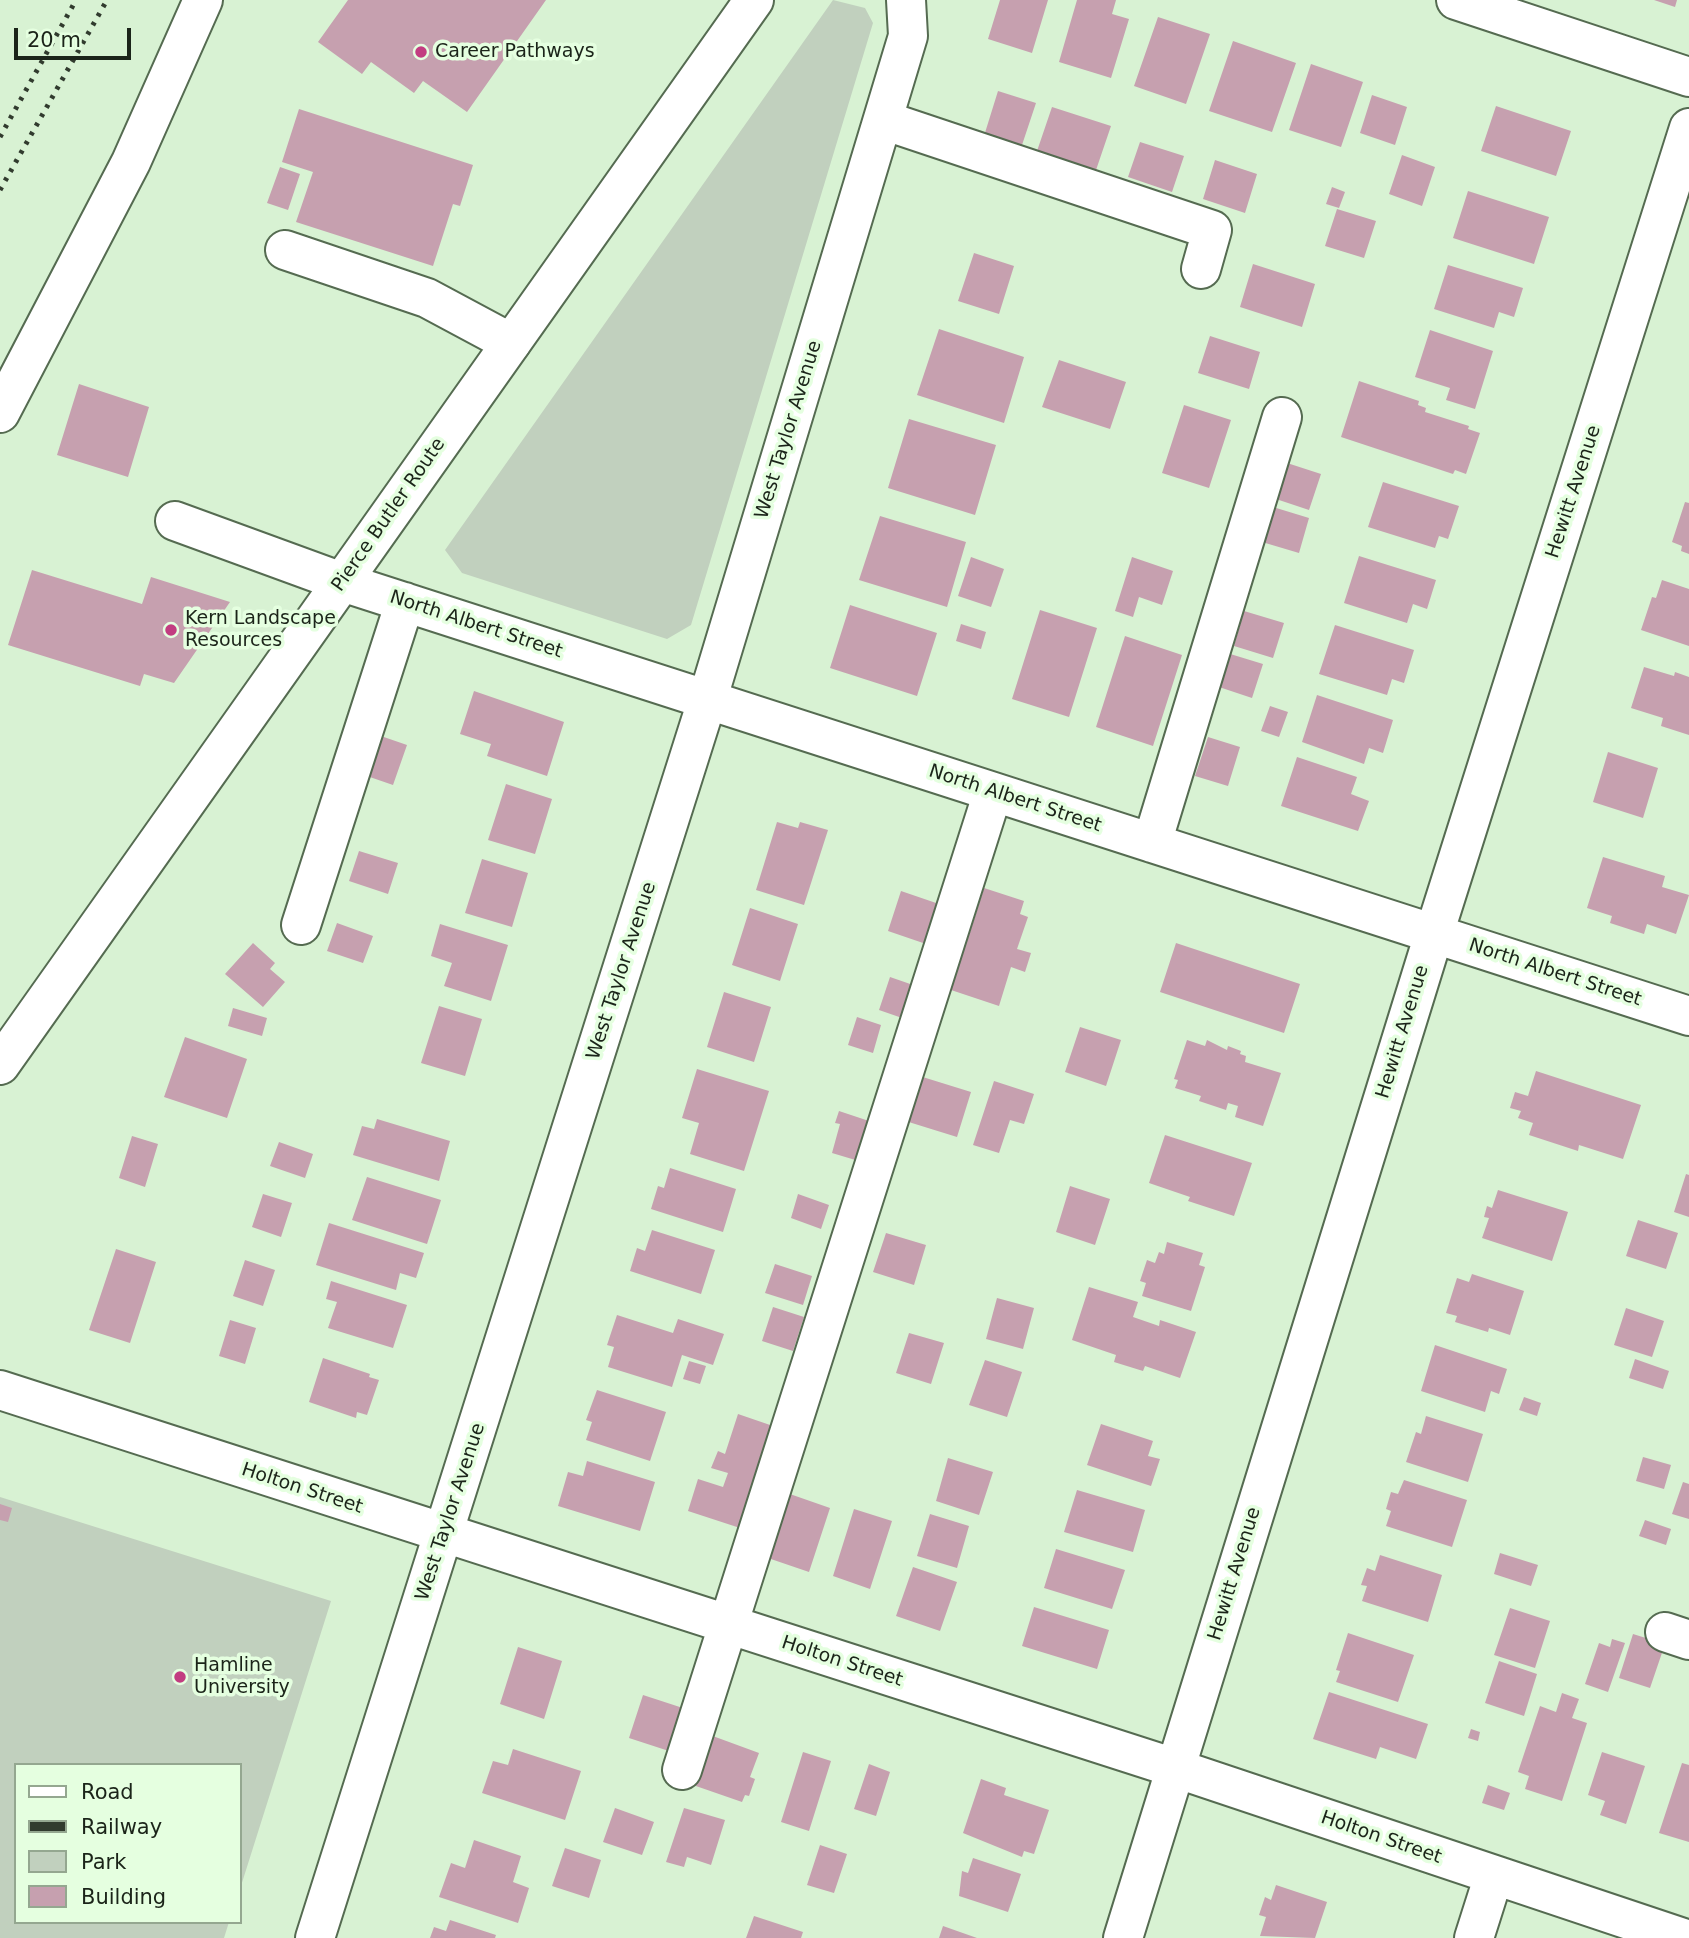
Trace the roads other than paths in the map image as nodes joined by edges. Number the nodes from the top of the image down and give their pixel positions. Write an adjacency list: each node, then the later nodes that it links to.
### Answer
1 (203, 0): 11 (street)
2 (754, 0): 10 (street, Pierce Butler Route)
3 (906, 0): 6 (street, West Taylor Avenue)
4 (1456, 0): 5 (street)
5 (1689, 77)
6 (883, 120): 9 (street); 16 (street, West Taylor Avenue)
7 (1689, 128): 20 (street, Hewitt Avenue)
8 (285, 250): 10 (street)
9 (1201, 269)
10 (511, 343): 14 (street, Pierce Butler Route)
11 (0, 413)
12 (1282, 417): 18 (street)
13 (175, 521): 14 (street, North Albert Street)
14 (342, 582): 15 (street, North Albert Street); 22 (street, Pierce Butler Route)
15 (405, 602): 16 (street, North Albert Street); 19 (street)
16 (707, 701): 17 (street, North Albert Street); 24 (street, West Taylor Avenue)
17 (993, 792): 18 (street, North Albert Street); 25 (street)
18 (1152, 843): 20 (street, North Albert Street)
19 (301, 925)
20 (1434, 934): 21 (street, North Albert Street); 26 (street, Hewitt Avenue)
21 (1689, 1016)
22 (0, 1065)
23 (0, 1390): 24 (street, Holton Street)
24 (444, 1535): 25 (street, Holton Street); 29 (street, West Taylor Avenue)
25 (729, 1625): 26 (street, Holton Street); 27 (street)
26 (1175, 1768): 28 (street, Holton Street); 30 (street, Hewitt Avenue)
27 (682, 1770)
28 (1494, 1875): 31 (street); 32 (street, Holton Street)
29 (315, 1938)
30 (1123, 1938)
31 (1474, 1938)
32 (1683, 1938)

